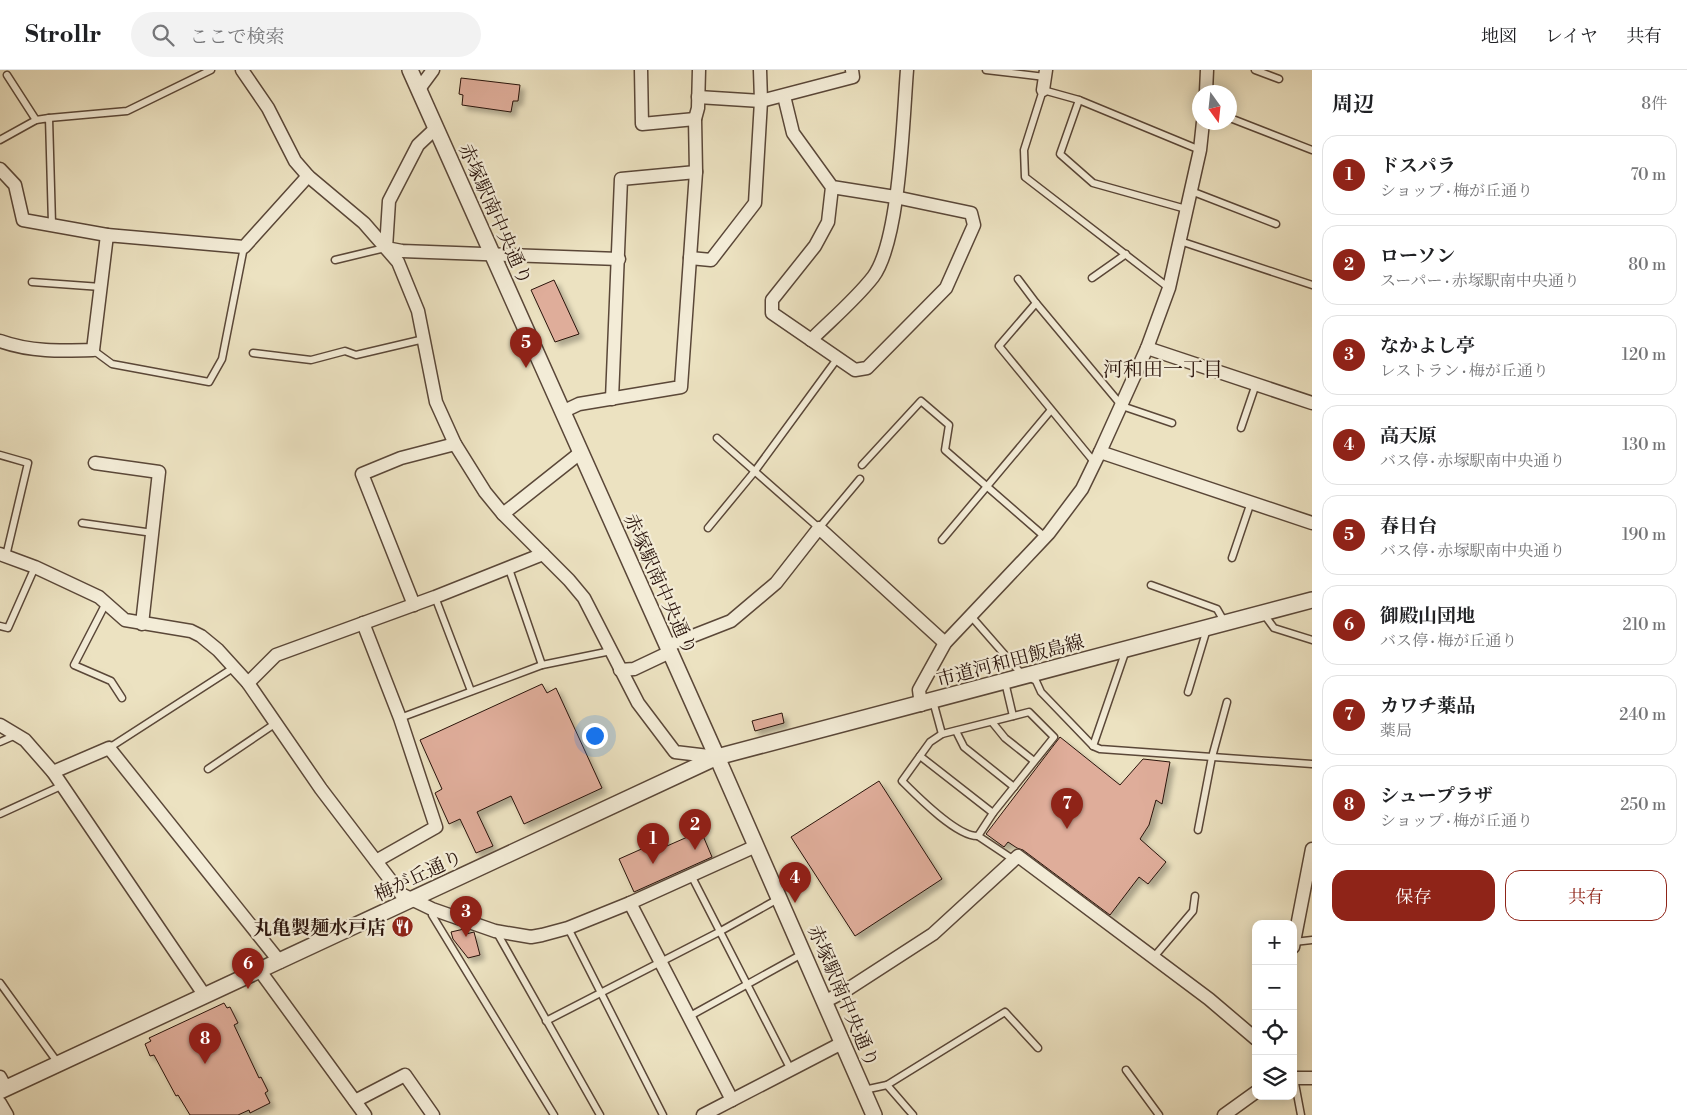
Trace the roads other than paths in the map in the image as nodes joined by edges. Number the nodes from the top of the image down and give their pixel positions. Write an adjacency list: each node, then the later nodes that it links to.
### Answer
1 (211, 70): 23 (lane)
2 (242, 70): 34 (street)
3 (410, 70): 17 (street, 赤塚駅南中央通り)
4 (433, 70): 17 (street)
5 (641, 70): 24 (street)
6 (699, 70): 20 (street)
7 (760, 70): 22 (street)
8 (852, 70): 19 (street)
9 (907, 70): 37 (street)
10 (986, 70): 13 (lane)
11 (1255, 70): 15 (lane)
12 (1205, 71): 16 (street)
13 (1046, 74): 18 (street)
14 (7, 75): 25 (lane)
15 (1279, 78)
16 (1206, 85)
17 (418, 89): 27 (street, 赤塚駅南中央通り)
18 (1043, 90): 21 (lane); 45 (lane)
19 (784, 96): 22 (street); 35 (street)
20 (698, 97): 22 (street); 24 (street)
21 (1079, 100): 30 (lane); 38 (lane)
22 (761, 101): 47 (street)
23 (49, 118): 25 (lane); 39 (lane)
24 (695, 119): 33 (street)
25 (36, 120): 29 (lane)
26 (1237, 121): 31 (lane)
27 (436, 128): 44 (street); 46 (street, 赤塚駅南中央通り)
28 (1202, 130): 30 (street)
29 (0, 140)
30 (1200, 150): 36 (street)
31 (1312, 150)
32 (0, 169): 39 (street)
33 (696, 172): 47 (street); 48 (street)
34 (308, 176): 43 (street); 44 (street)
35 (832, 187): 37 (street); 58 (street)
36 (1191, 191): 38 (street); 40 (lane)
37 (895, 197): 58 (street); 63 (street)
38 (1186, 209): 42 (street)
39 (52, 224): 41 (street)
40 (1276, 224)
41 (107, 235): 43 (street); 54 (street)
42 (1180, 242): 53 (lane); 55 (street)
43 (244, 247): 61 (lane)
44 (386, 248): 46 (street); 49 (lane); 57 (street)
45 (1126, 254): 50 (lane); 55 (lane)
46 (492, 255): 48 (street); 69 (street, 赤塚駅南中央通り)
47 (690, 258): 65 (street)
48 (619, 259): 65 (street)
49 (335, 260)
50 (1092, 278)
51 (1018, 279): 56 (lane)
52 (32, 282): 54 (lane)
53 (1312, 285)
54 (101, 287): 61 (street)
55 (1169, 288): 60 (street)
56 (1036, 304): 67 (lane); 68 (lane)
57 (425, 339): 62 (lane); 73 (street)
58 (811, 340): 63 (street)
59 (0, 341): 61 (street)
60 (1147, 348): 64 (street); 67 (street)
61 (93, 350)
62 (253, 353)
63 (837, 359): 79 (lane)
64 (1256, 384): 66 (street); 71 (lane)
65 (612, 399): 69 (street)
66 (1312, 403)
67 (1122, 406): 70 (lane); 76 (street)
68 (1051, 410): 76 (lane); 81 (lane)
69 (562, 412): 74 (street, 赤塚駅南中央通り)
70 (1172, 422)
71 (1241, 428)
72 (717, 438): 79 (lane)
73 (455, 444): 83 (street); 100 (street)
74 (580, 453): 83 (street); 110 (street, 赤塚駅南中央通り)
75 (0, 455): 92 (lane)
76 (1098, 458): 82 (street); 89 (street)
77 (96, 464): 88 (street)
78 (862, 465): 81 (lane)
79 (754, 471): 86 (lane); 87 (lane)
80 (860, 479): 87 (lane)
81 (988, 487): 89 (lane); 90 (lane)
82 (1251, 502): 85 (street); 93 (lane)
83 (503, 514): 91 (street)
84 (82, 523): 88 (lane)
85 (1312, 523)
86 (708, 528)
87 (819, 528): 109 (street); 110 (street)
88 (154, 533): 104 (street)
89 (1045, 537): 102 (street)
90 (942, 540)
91 (543, 554): 95 (street); 112 (street)
92 (3, 555): 94 (street)
93 (1232, 558)
94 (35, 567): 99 (street); 106 (lane)
95 (509, 569): 97 (street); 113 (lane)
96 (1151, 585): 105 (lane)
97 (435, 597): 100 (street); 119 (lane)
98 (1312, 600): 101 (street, 市道河和田飯島線)
99 (106, 604): 104 (street); 121 (lane)
100 (414, 605): 103 (street)
101 (1263, 613): 105 (street, 市道河和田飯島線); 108 (lane)
102 (970, 615): 109 (street); 116 (lane)
103 (363, 623): 118 (street); 125 (street)
104 (142, 624): 114 (street)
105 (1225, 624): 107 (street, 市道河和田飯島線)
106 (0, 626)
107 (1208, 628): 111 (street, 市道河和田飯島線); 120 (lane)
108 (1312, 640)
109 (945, 643): 123 (street)
110 (668, 649): 115 (street); 137 (street, 赤塚駅南中央通り)
111 (1127, 649): 116 (street, 市道河和田飯島線); 133 (lane)
112 (612, 651): 113 (lane); 115 (street)
113 (542, 665): 119 (lane)
114 (233, 668): 118 (street); 134 (lane)
115 (620, 670): 137 (street)
116 (1026, 676): 117 (street, 市道河和田飯島線); 133 (lane)
117 (1004, 682): 123 (street, 市道河和田飯島線); 124 (lane)
118 (248, 683): 127 (street)
119 (471, 691): 125 (lane)
120 (1188, 692)
121 (122, 698)
122 (1227, 702): 136 (lane)
123 (927, 703): 131 (lane); 137 (street, 市道河和田飯島線)
124 (1013, 716): 126 (lane); 138 (lane)
125 (400, 718): 151 (street)
126 (992, 722): 129 (lane); 138 (lane)
127 (276, 723): 140 (lane); 151 (street)
128 (0, 725): 130 (street)
129 (956, 731): 131 (lane); 143 (lane)
130 (17, 734): 132 (lane); 141 (street)
131 (942, 734): 135 (lane)
132 (0, 742)
133 (1093, 746): 136 (lane)
134 (109, 748): 141 (street); 166 (street)
135 (920, 756): 144 (lane); 147 (lane)
136 (1212, 757): 139 (lane); 146 (lane)
137 (717, 758): 148 (street, 赤塚駅南中央通り); 155 (street, 梅が丘通り)
138 (1034, 761): 143 (lane)
139 (1312, 764)
140 (208, 770)
141 (53, 772): 142 (street)
142 (61, 786): 145 (lane); 172 (street)
143 (1014, 787): 144 (lane)
144 (993, 813): 147 (lane)
145 (0, 814)
146 (1198, 830)
147 (978, 836): 150 (lane)
148 (756, 846): 152 (street); 154 (street, 赤塚駅南中央通り)
149 (1312, 849): 159 (street)
150 (1014, 860): 165 (street); 173 (street)
151 (376, 861): 155 (street)
152 (692, 877): 156 (street); 161 (lane)
153 (1195, 896): 165 (lane)
154 (779, 898): 161 (lane); 164 (street, 赤塚駅南中央通り)
155 (411, 900): 157 (street); 166 (street, 梅が丘通り)
156 (630, 903): 158 (street); 167 (street)
157 (432, 909): 160 (street); 195 (lane)
158 (568, 928): 160 (street); 171 (lane)
159 (1297, 929)
160 (495, 931): 175 (lane)
161 (719, 932): 167 (lane); 170 (lane)
162 (1312, 940): 163 (lane)
163 (1297, 944)
164 (804, 954): 170 (lane); 173 (street, 赤塚駅南中央通り)
165 (1153, 958): 176 (street)
166 (280, 962): 168 (street, 梅が丘通り)
167 (661, 962): 171 (lane); 174 (street)
168 (260, 971): 172 (street, 梅が丘通り); 190 (street)
169 (0, 983): 179 (lane)
170 (747, 985): 174 (lane); 180 (lane)
171 (601, 993): 175 (lane); 197 (lane)
172 (205, 996): 179 (street, 梅が丘通り)
173 (824, 1002): 177 (street, 赤塚駅南中央通り)
174 (690, 1016): 189 (street)
175 (546, 1021): 196 (lane)
176 (1252, 1036)
177 (842, 1043): 180 (street); 186 (street, 赤塚駅南中央通り)
178 (1038, 1048): 185 (lane)
179 (58, 1064): 184 (street, 梅が丘通り)
180 (791, 1070): 189 (street)
181 (1126, 1070): 201 (lane)
182 (1297, 1078): 183 (street)
183 (1312, 1078)
184 (2, 1085)
185 (887, 1085): 186 (lane); 200 (lane)
186 (863, 1090): 199 (street, 赤塚駅南中央通り)
187 (1297, 1094): 203 (lane)
188 (1252, 1095): 202 (street)
189 (732, 1100): 198 (street)
190 (355, 1101): 193 (street); 194 (street)
191 (0, 1103): 192 (street)
192 (7, 1115)
193 (365, 1115)
194 (433, 1115)
195 (554, 1115)
196 (600, 1115)
197 (663, 1115)
198 (703, 1115)
199 (874, 1115)
200 (913, 1115)
201 (1159, 1115)
202 (1224, 1115)
203 (1301, 1115)

